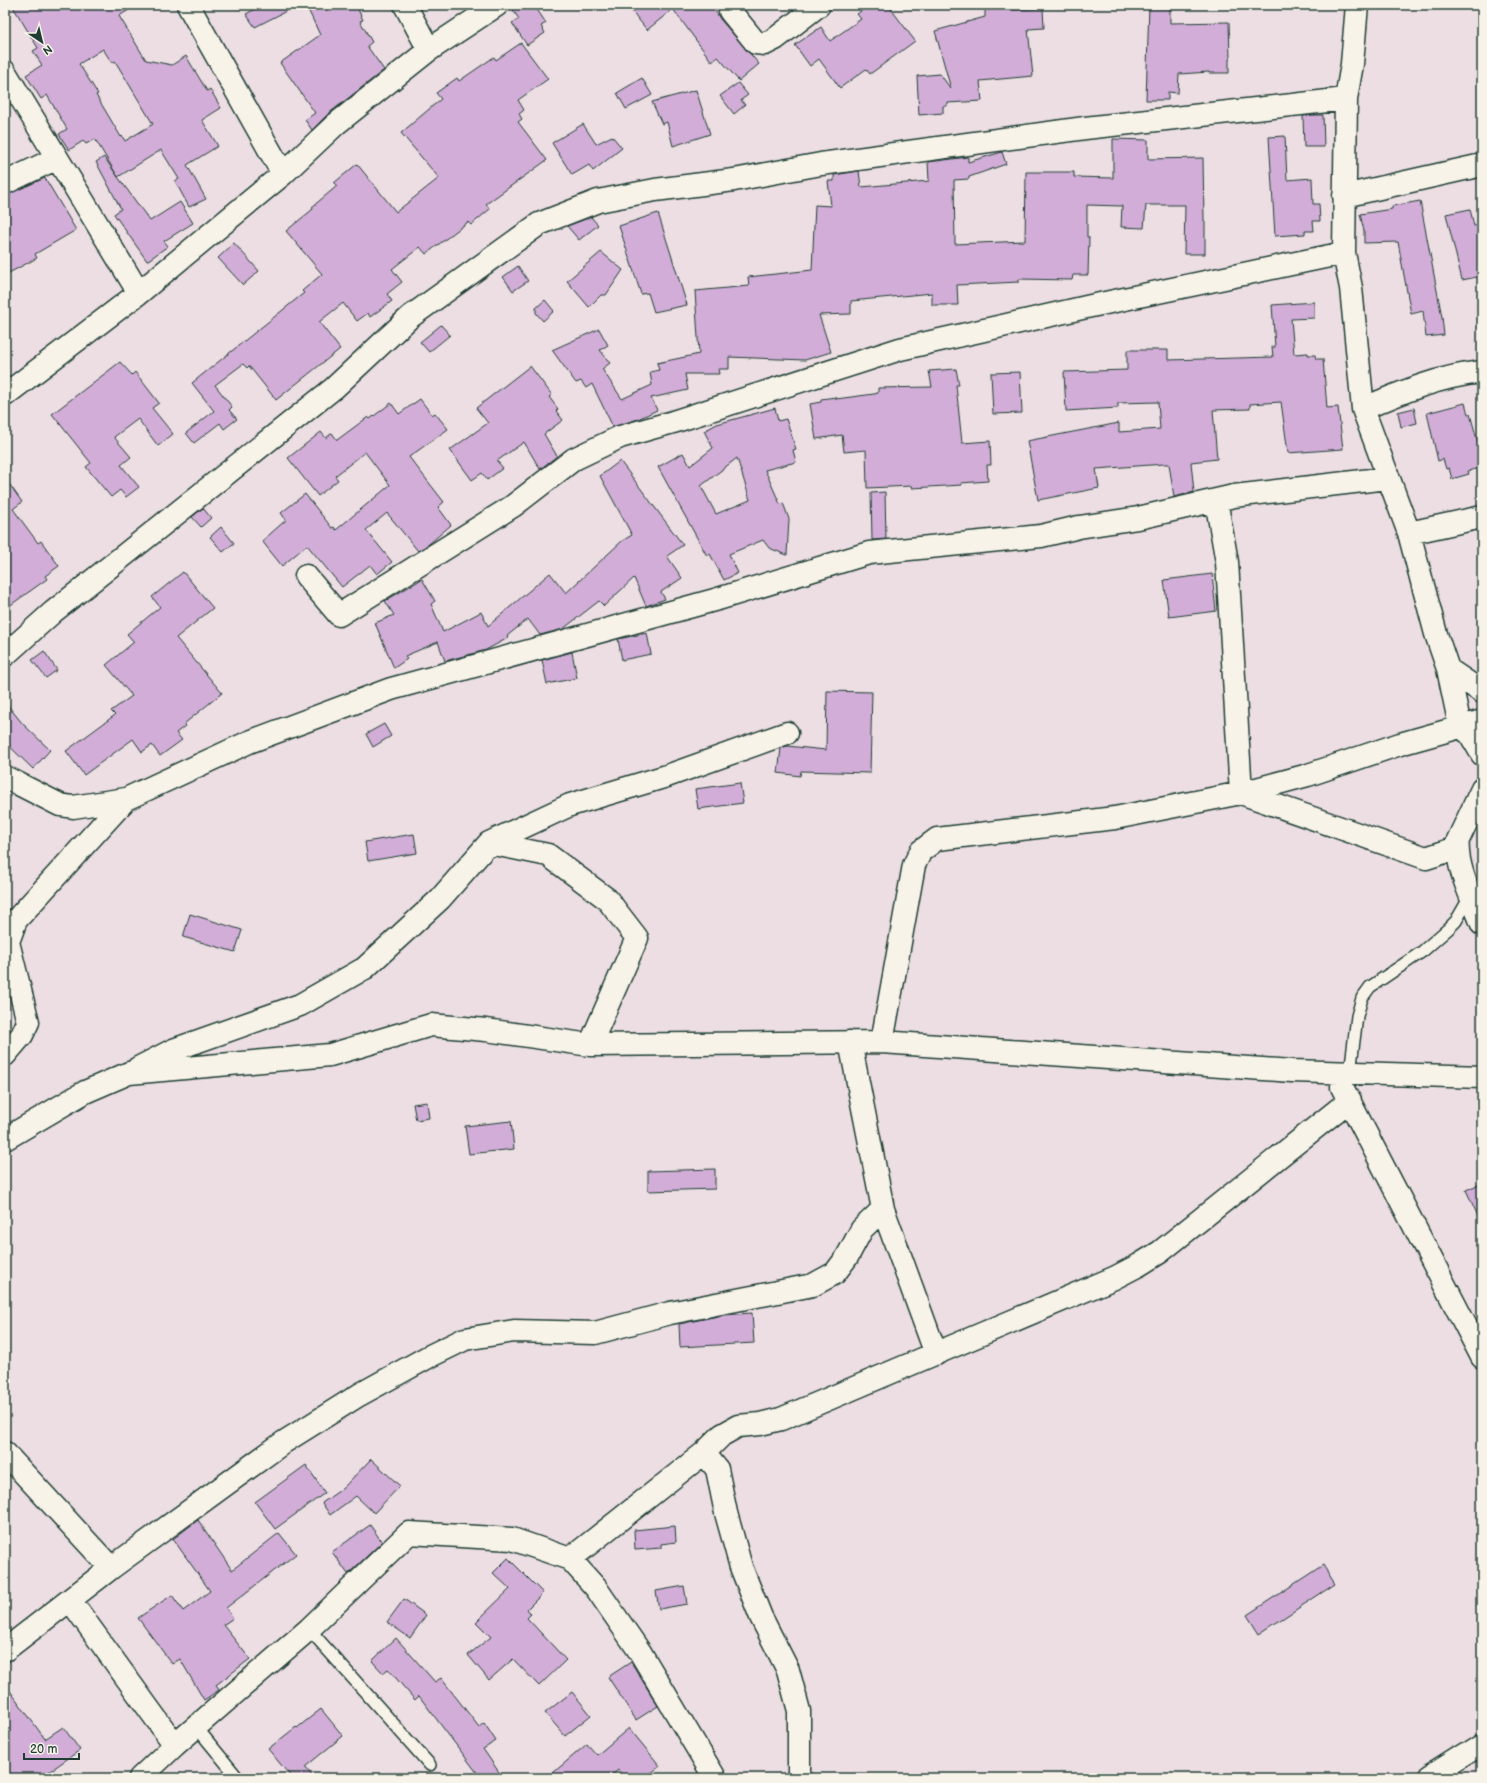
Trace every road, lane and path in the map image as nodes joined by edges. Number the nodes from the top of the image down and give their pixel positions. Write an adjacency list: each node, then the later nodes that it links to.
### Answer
1 (188, 5): 12 (street)
2 (404, 5): 7 (street)
3 (497, 5): 7 (street)
4 (818, 5): 6 (street)
5 (1357, 5): 9 (street)
6 (730, 11)
7 (429, 50): 12 (street)
8 (5, 72): 10 (street)
9 (1346, 99): 14 (street); 25 (street)
10 (57, 158): 13 (street); 16 (street)
11 (1482, 166): 14 (street)
12 (283, 174): 16 (street)
13 (5, 183)
14 (1344, 196): 15 (street)
15 (1344, 253): 19 (street); 24 (street)
16 (139, 293): 18 (street)
17 (1482, 372): 19 (street)
18 (5, 395)
19 (1363, 408): 20 (street)
20 (1388, 478): 21 (street); 23 (street)
21 (1216, 500): 34 (street); 35 (street)
22 (1482, 517): 23 (street)
23 (1409, 533): 26 (street)
24 (306, 576)
25 (5, 655)
26 (1448, 669): 27 (street); 29 (street)
27 (1482, 692)
28 (1482, 720): 29 (street)
29 (1460, 726): 31 (street); 34 (street)
30 (787, 733): 36 (street)
31 (1482, 754)
32 (5, 777): 35 (street)
33 (1482, 790): 37 (street)
34 (1241, 793): 37 (street); 41 (street)
35 (126, 799): 43 (street)
36 (489, 843): 42 (street); 44 (street)
37 (1457, 848): 38 (street)
38 (1471, 894): 39 (street); 45 (lane)
39 (1482, 924)
40 (850, 1042): 41 (street); 42 (street); 49 (street)
41 (882, 1042): 45 (street)
42 (590, 1045): 44 (street)
43 (5, 1055)
44 (129, 1073): 48 (street)
45 (1342, 1073): 46 (street); 47 (street)
46 (1482, 1077)
47 (1350, 1100): 50 (street); 51 (street)
48 (5, 1139)
49 (883, 1209): 50 (street); 55 (street)
50 (936, 1354): 53 (street)
51 (1482, 1356)
52 (5, 1453): 55 (street)
53 (704, 1453): 54 (street); 66 (street)
54 (570, 1559): 57 (street); 65 (street)
55 (111, 1568): 56 (street)
56 (70, 1600): 58 (street); 61 (street)
57 (310, 1629): 59 (street); 62 (lane)
58 (5, 1650)
59 (197, 1728): 61 (street); 64 (lane)
60 (1482, 1744): 67 (street)
61 (175, 1746): 63 (street)
62 (430, 1765)
63 (140, 1778)
64 (238, 1778)
65 (715, 1778)
66 (799, 1778)
67 (1428, 1778)

